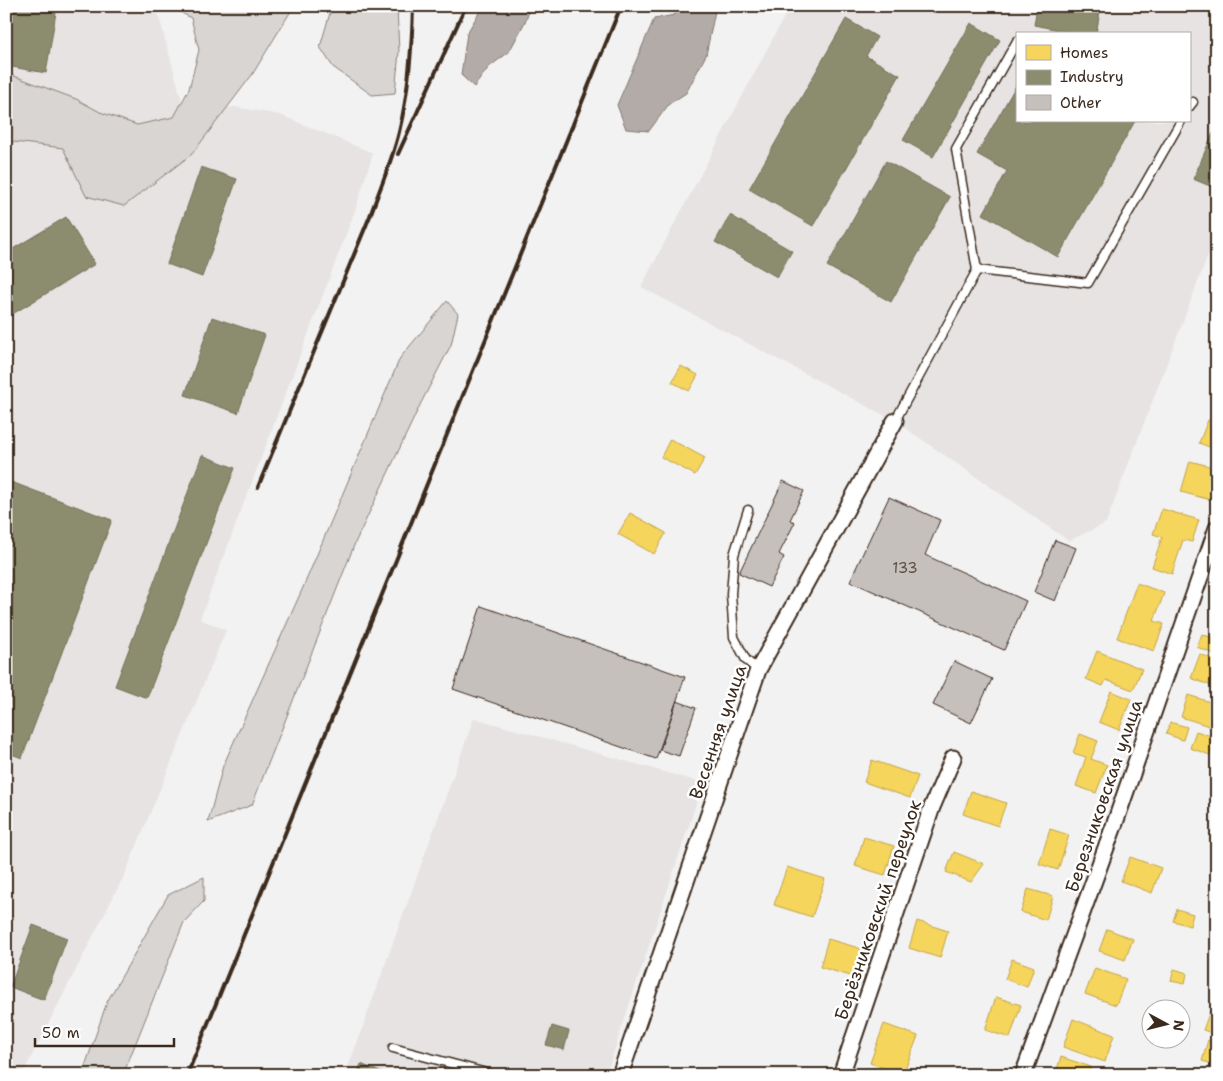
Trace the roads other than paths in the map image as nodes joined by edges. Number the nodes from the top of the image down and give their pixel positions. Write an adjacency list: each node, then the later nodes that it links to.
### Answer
1 (1016, 43): 3 (lane)
2 (1180, 122): 3 (lane)
3 (977, 270): 4 (lane)
4 (896, 421): 7 (street, Весенняя улица)
5 (748, 510): 7 (lane)
6 (1217, 528): 13 (street, Березниковская улица)
7 (758, 670): 11 (street, Весенняя улица)
8 (953, 758): 12 (street, Берёзниковский переулок)
9 (393, 1048): 10 (lane)
10 (492, 1074)
11 (620, 1075)
12 (842, 1075)
13 (1023, 1075)

